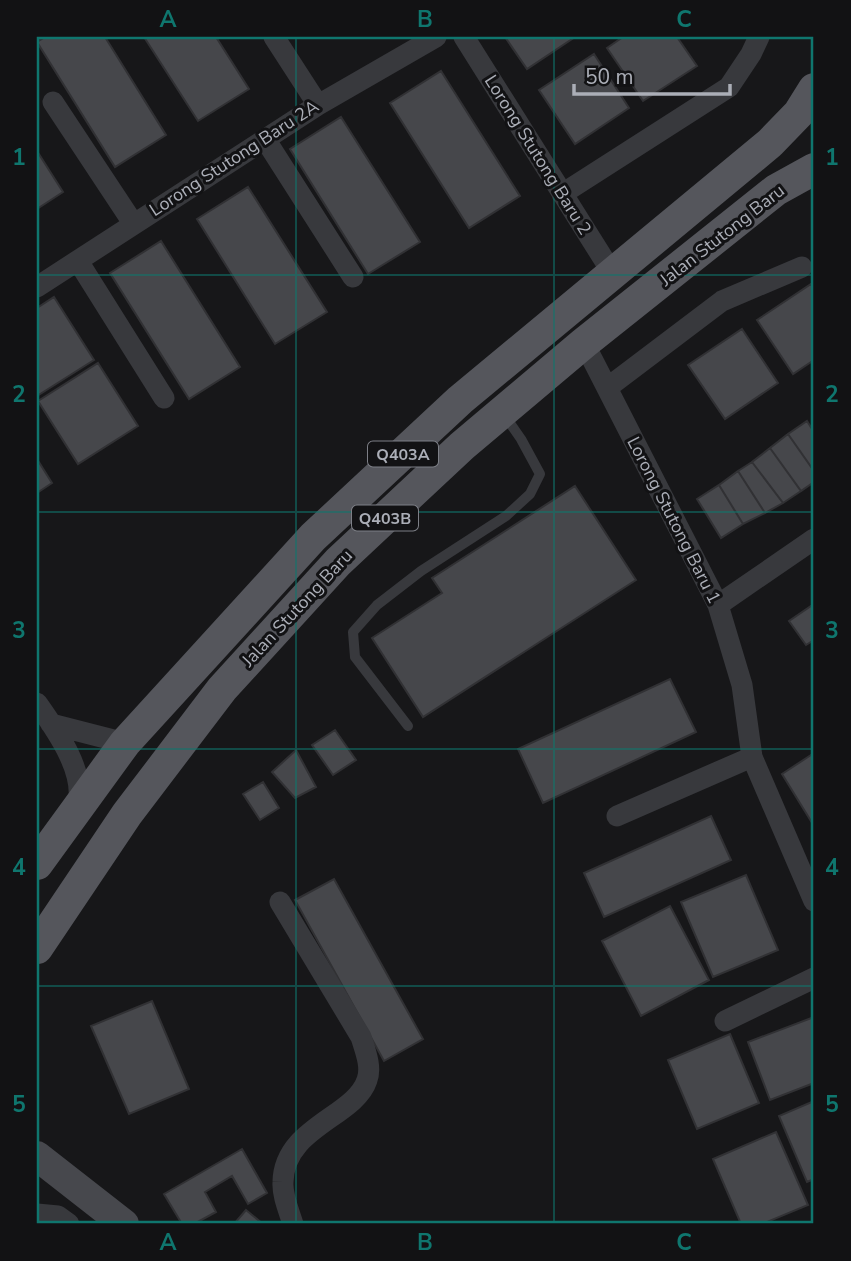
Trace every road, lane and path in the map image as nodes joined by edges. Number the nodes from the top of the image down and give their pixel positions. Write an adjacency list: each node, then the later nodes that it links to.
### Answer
1 (274, 37): 7 (street)
2 (436, 37): 7 (street, Lorong Stutong Baru 2A)
3 (464, 37): 10 (street, Lorong Stutong Baru 2)
4 (759, 37): 10 (street)
5 (814, 89): 14 (main road, Jalan Stutong Baru / Q403A)
6 (53, 102): 11 (street)
7 (318, 105): 8 (street, Lorong Stutong Baru 2A)
8 (265, 139): 11 (street, Lorong Stutong Baru 2A); 15 (street)
9 (814, 169): 17 (main road, Jalan Stutong Baru / Q403B)
10 (562, 194): 14 (street, Lorong Stutong Baru 2)
11 (133, 223): 12 (street, Lorong Stutong Baru 2A)
12 (78, 261): 16 (street, Lorong Stutong Baru 2A); 19 (street)
13 (802, 268): 18 (street)
14 (612, 274): 26 (main road, Jalan Stutong Baru / Q403A)
15 (353, 277)
16 (37, 287)
17 (584, 343): 18 (street, Lorong Stutong Baru 1); 20 (main road, Jalan Stutong Baru / Q403B)
18 (607, 388): 22 (street, Lorong Stutong Baru 1)
19 (164, 398)
20 (502, 411): 24 (lane); 33 (main road, Jalan Stutong Baru / Q403B)
21 (814, 539): 22 (street)
22 (718, 605): 27 (street, Lorong Stutong Baru 1)
23 (37, 702): 25 (street)
24 (408, 726)
25 (44, 728): 26 (street); 28 (street)
26 (125, 743): 28 (main road, Jalan Stutong Baru / Q403A)
27 (752, 757): 29 (street); 31 (street, Lorong Stutong Baru 1)
28 (76, 810): 30 (main road, Jalan Stutong Baru / Q403A)
29 (617, 816)
30 (37, 864)
31 (814, 901)
32 (280, 902): 40 (street)
33 (37, 948)
34 (814, 978): 35 (street)
35 (725, 1021)
36 (37, 1156): 39 (street)
37 (37, 1214): 38 (street)
38 (69, 1224)
39 (124, 1224)
40 (293, 1224)

